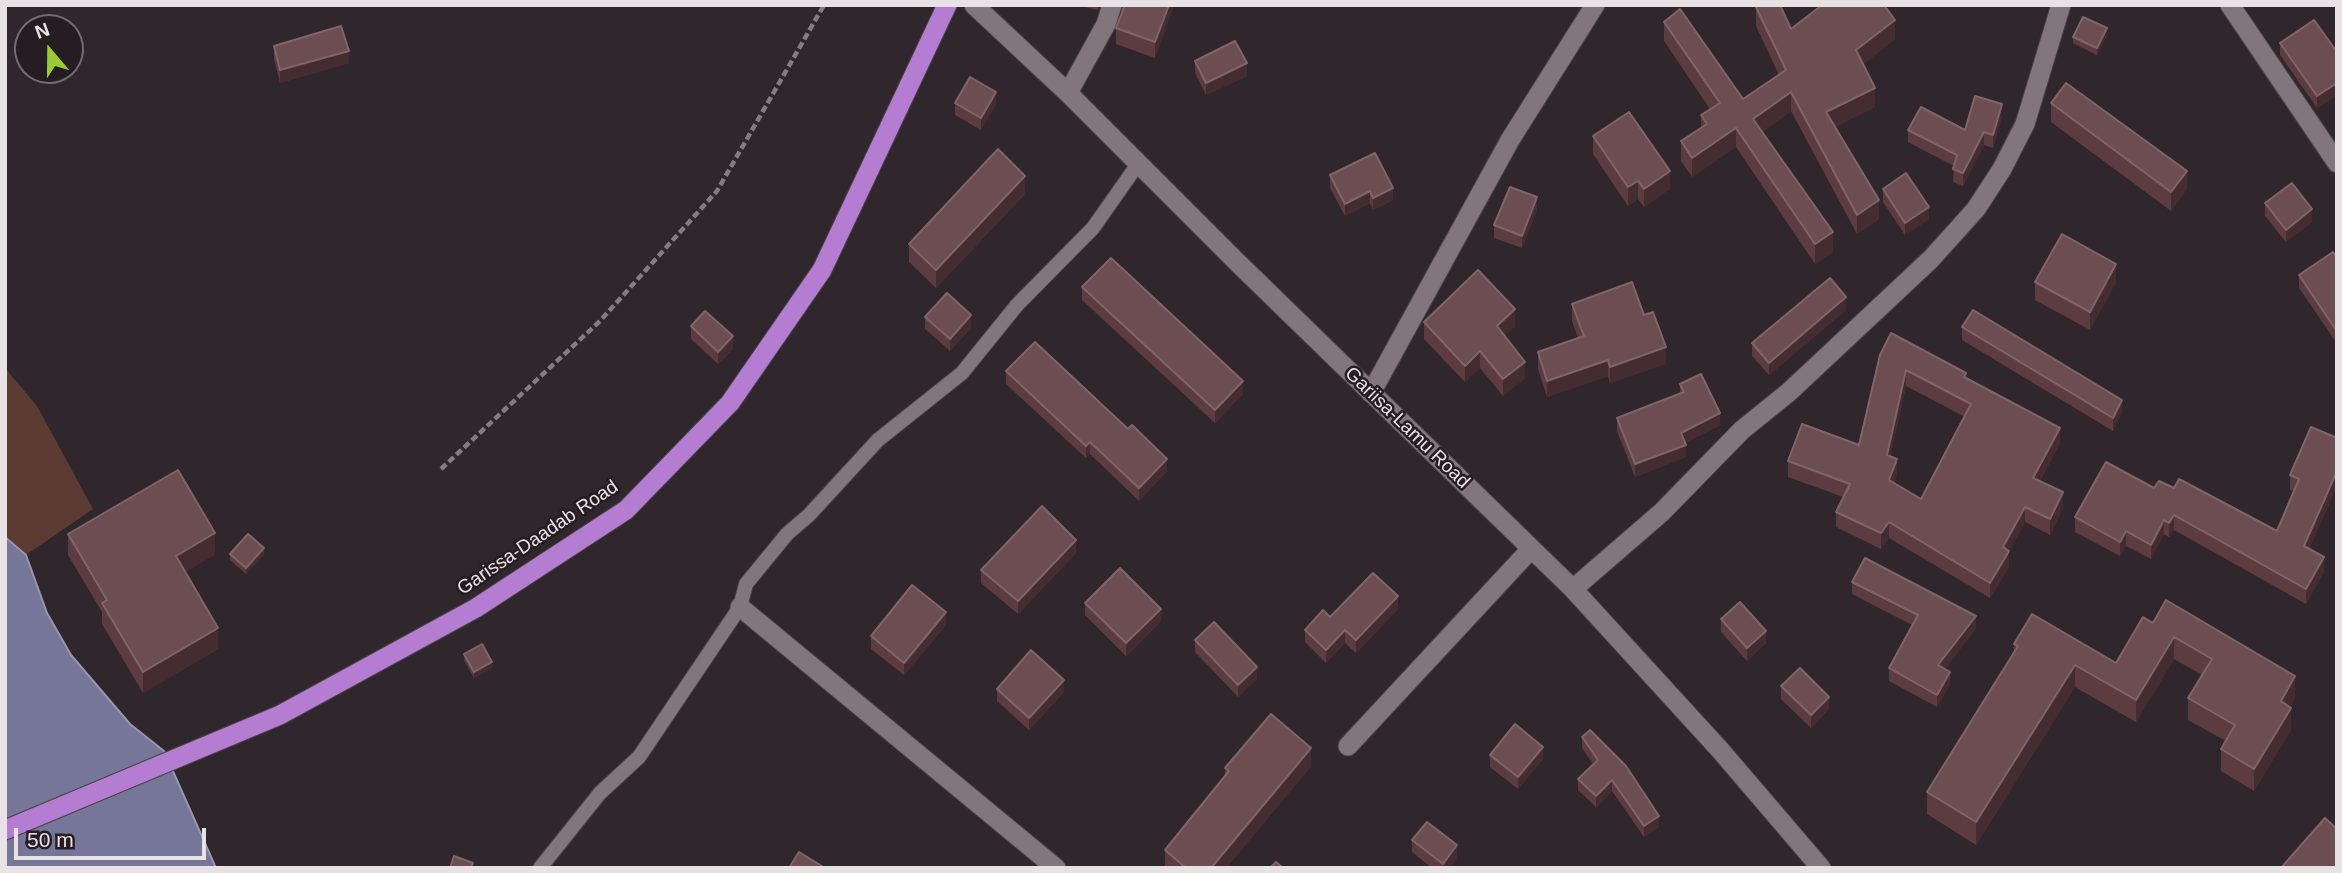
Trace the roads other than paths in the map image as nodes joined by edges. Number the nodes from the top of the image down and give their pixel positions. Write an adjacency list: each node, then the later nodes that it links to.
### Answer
1 (947, 5): 15 (highway, Garissa-Daadab Road)
2 (974, 5): 7 (street, Gariisa-Lamu Road)
3 (1112, 5): 7 (street)
4 (1595, 5): 10 (street)
5 (2060, 5): 12 (street)
6 (2230, 5): 8 (street)
7 (1068, 93): 9 (street, Gariisa-Lamu Road)
8 (2337, 163)
9 (1138, 164): 10 (street, Gariisa-Lamu Road); 13 (lane)
10 (1371, 393): 11 (street, Gariisa-Lamu Road)
11 (1531, 549): 12 (street, Gariisa-Lamu Road); 14 (street)
12 (1573, 589): 18 (street, Gariisa-Lamu Road)
13 (740, 607): 16 (lane); 17 (street)
14 (1348, 746)
15 (5, 830)
16 (540, 868)
17 (1056, 868)
18 (1821, 868)

